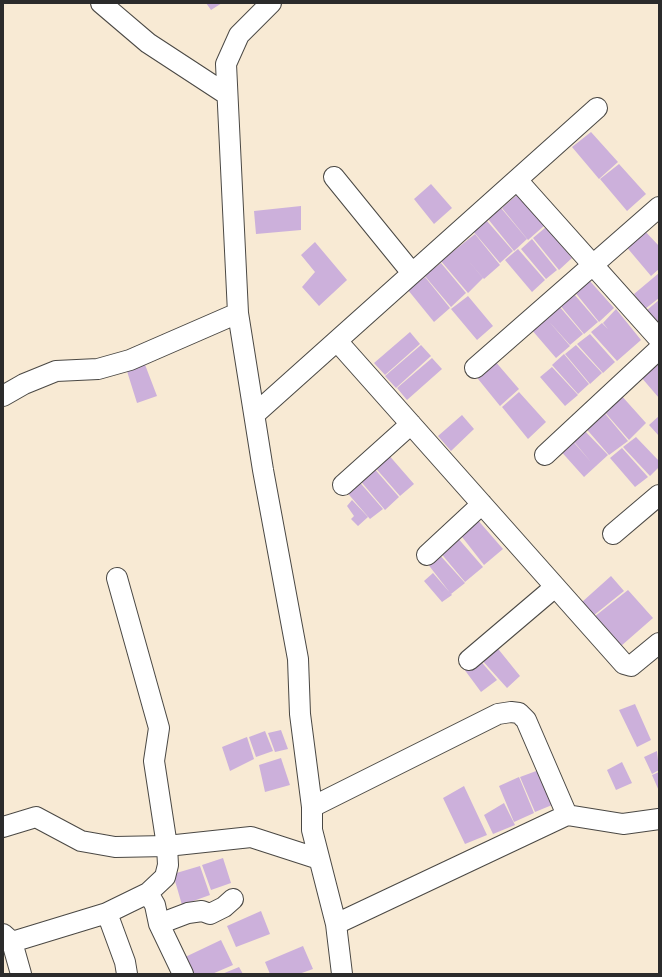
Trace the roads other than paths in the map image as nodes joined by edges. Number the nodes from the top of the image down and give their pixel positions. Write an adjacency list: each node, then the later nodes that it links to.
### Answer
1 (101, 3): 3 (street)
2 (271, 3): 3 (street)
3 (226, 94): 10 (street)
4 (597, 108): 6 (street)
5 (334, 177): 9 (street)
6 (517, 180): 8 (street); 9 (street)
7 (659, 208): 8 (street)
8 (592, 264): 11 (street); 14 (street)
9 (401, 284): 12 (street)
10 (238, 314): 15 (street); 16 (street)
11 (659, 339)
12 (337, 341): 16 (street); 17 (street)
13 (659, 349): 18 (street)
14 (475, 368)
15 (3, 396)
16 (255, 414): 28 (street)
17 (411, 424): 19 (street); 21 (street)
18 (545, 455)
19 (343, 485)
20 (659, 495): 22 (street)
21 (482, 504): 23 (street); 25 (street)
22 (612, 534)
23 (427, 555)
24 (117, 578): 32 (street)
25 (555, 587): 26 (street); 27 (street)
26 (659, 642)
27 (469, 660)
28 (312, 807): 29 (street); 33 (street)
29 (567, 815): 30 (street); 38 (street)
30 (659, 819)
31 (3, 827): 32 (street)
32 (167, 846): 33 (street); 34 (street)
33 (320, 859): 38 (street)
34 (148, 893): 36 (street); 37 (street)
35 (233, 899): 37 (street)
36 (107, 913): 39 (street); 41 (street)
37 (159, 924): 42 (street)
38 (336, 924): 43 (street)
39 (8, 938): 40 (street)
40 (21, 974)
41 (127, 974)
42 (182, 974)
43 (342, 974)

